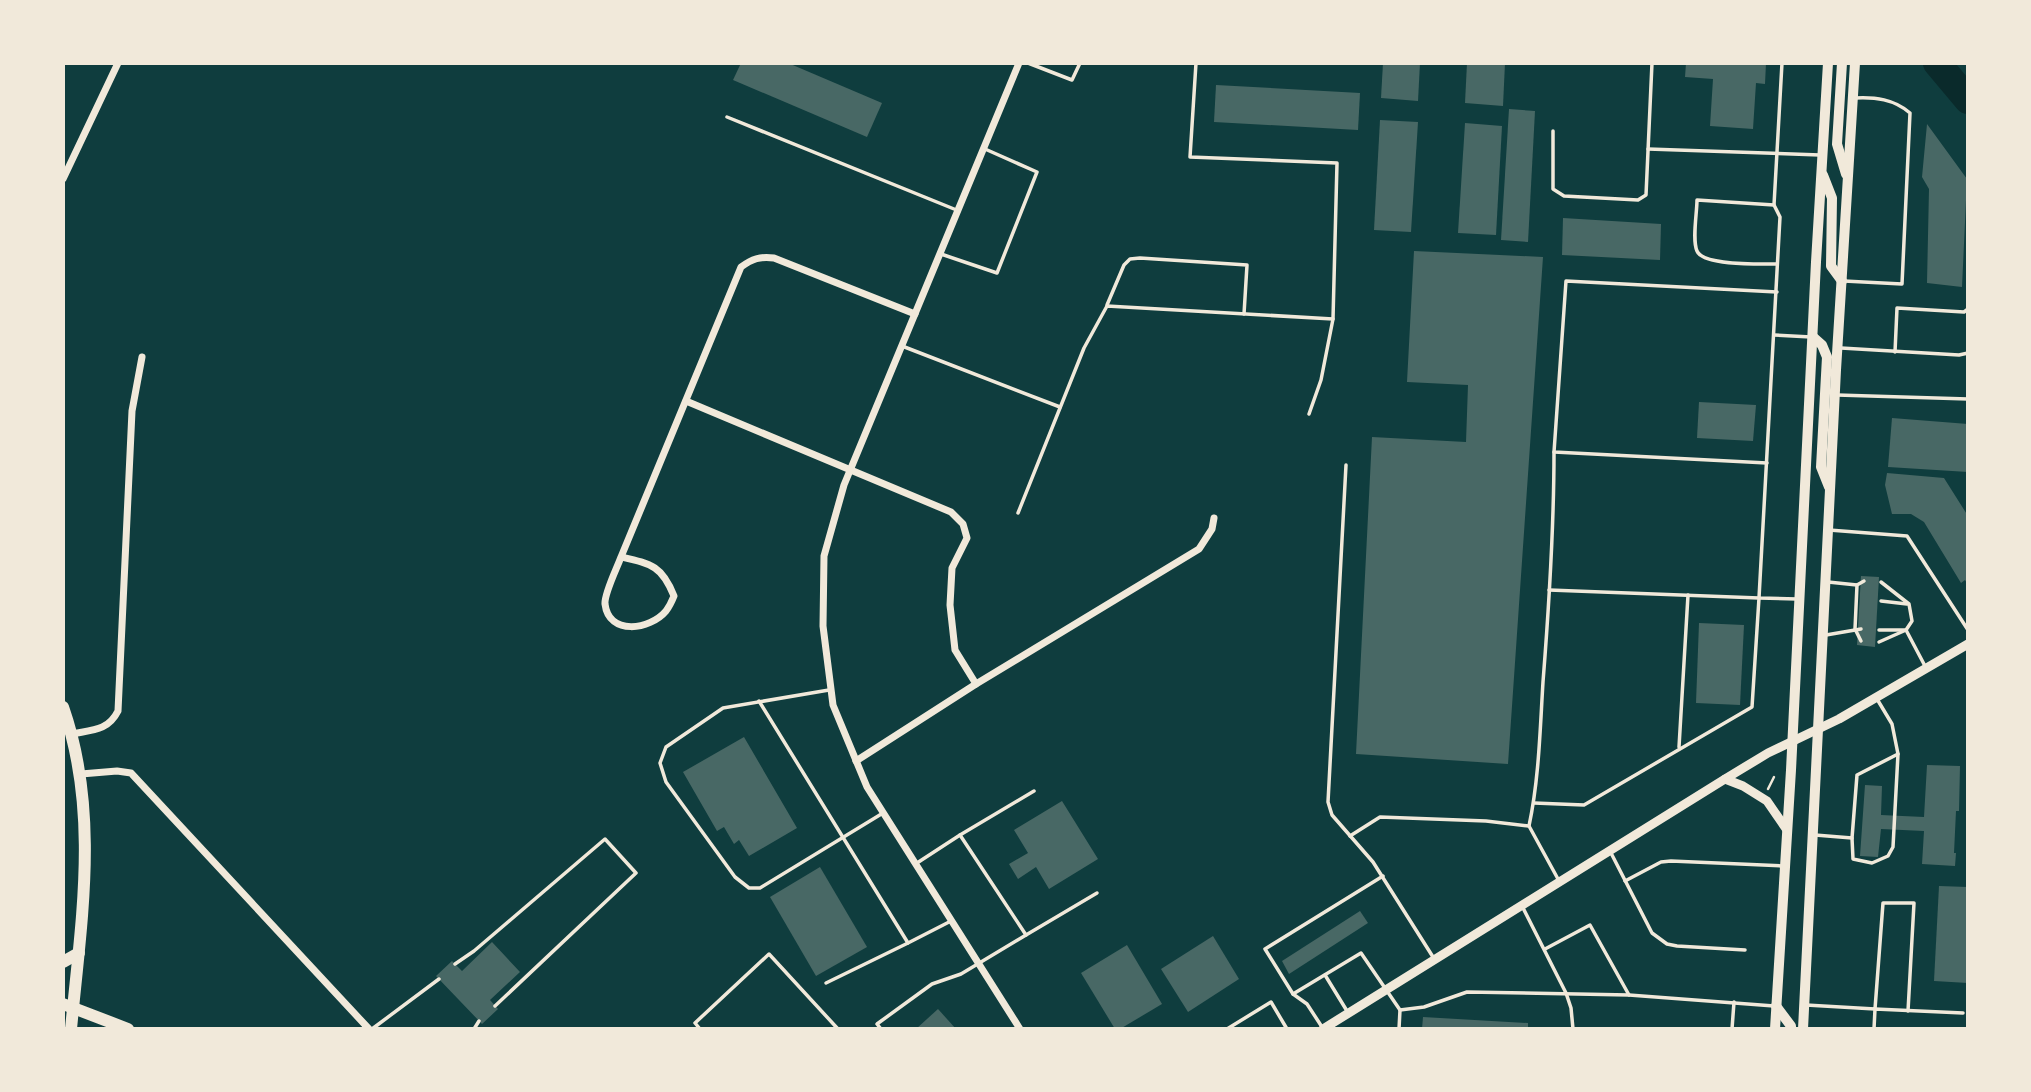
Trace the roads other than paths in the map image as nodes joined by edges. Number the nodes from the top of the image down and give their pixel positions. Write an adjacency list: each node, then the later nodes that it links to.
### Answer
1 (118, 63): 19 (street)
2 (1019, 63): 14 (street)
3 (1028, 63): 4 (lane)
4 (1080, 63)
5 (1196, 63): 31 (lane)
6 (1652, 63): 15 (lane)
7 (1782, 63): 16 (lane)
8 (1829, 63): 17 (main road)
9 (1842, 63): 20 (main road)
10 (1855, 63): 11 (main road)
11 (1853, 98): 20 (main road); 25 (lane)
12 (727, 117): 22 (lane)
13 (1553, 131): 15 (lane)
14 (985, 148): 22 (street); 23 (lane)
15 (1648, 149): 16 (lane)
16 (1777, 154): 17 (lane); 21 (lane)
17 (1822, 155): 18 (main road)
18 (1822, 172): 25 (main road); 33 (main road)
19 (63, 179)
20 (1848, 180): 25 (main road)
21 (1774, 205): 24 (lane); 24 (lane)
22 (959, 211): 23 (street)
23 (941, 254): 29 (street)
24 (1777, 264): 26 (lane)
25 (1842, 281): 35 (main road)
26 (1777, 292): 32 (lane); 44 (lane)
27 (1107, 306): 30 (lane); 30 (lane); 42 (lane)
28 (1968, 309): 36 (lane)
29 (915, 314): 34 (street); 41 (street)
30 (1244, 314): 31 (lane)
31 (1333, 319): 43 (lane)
32 (1774, 335): 33 (lane); 45 (lane)
33 (1813, 337): 48 (main road); 60 (main road)
34 (901, 346): 42 (lane); 47 (street)
35 (1837, 348): 36 (lane); 39 (main road)
36 (1895, 352): 37 (lane)
37 (1968, 353)
38 (142, 357): 81 (street)
39 (1835, 395): 40 (lane); 48 (main road)
40 (1968, 399)
41 (685, 401): 47 (street); 52 (street)
42 (1060, 407): 49 (lane)
43 (1309, 414)
44 (1554, 452): 45 (lane); 57 (lane)
45 (1767, 463): 59 (lane)
46 (1346, 465): 95 (lane)
47 (849, 471): 75 (street); 76 (street)
48 (1830, 490): 51 (main road)
49 (1018, 513)
50 (1214, 519): 75 (street)
51 (1829, 530): 53 (main road); 69 (lane)
52 (621, 557): 52 (street)
53 (1826, 581): 56 (lane); 70 (main road)
54 (1864, 581): 56 (lane)
55 (1881, 582): 64 (lane)
56 (1857, 585): 61 (lane)
57 (1549, 590): 58 (lane); 89 (lane)
58 (1688, 595): 59 (lane); 83 (lane)
59 (1759, 598): 60 (lane); 83 (lane)
60 (1800, 599): 82 (main road)
61 (1857, 600): 62 (lane); 65 (lane)
62 (1863, 600)
63 (1881, 601): 64 (lane)
64 (1909, 604): 68 (lane)
65 (1855, 629): 66 (lane); 70 (lane); 71 (lane)
66 (1861, 629)
67 (1879, 630): 68 (lane)
68 (1906, 630): 72 (lane); 74 (lane)
69 (1968, 630)
70 (1824, 635): 80 (main road)
71 (1861, 640)
72 (1879, 642)
73 (1968, 644): 74 (street)
74 (1926, 669): 77 (street)
75 (976, 684): 85 (street)
76 (831, 690): 78 (lane); 85 (street)
77 (1876, 698): 80 (street); 84 (lane)
78 (759, 701): 96 (lane); 96 (lane)
79 (63, 708): 81 (highway)
80 (1819, 729): 82 (street); 94 (main road)
81 (72, 734): 86 (highway)
82 (1792, 742): 87 (street); 92 (main road)
83 (1679, 748): 89 (lane)
84 (1898, 754): 97 (lane); 97 (lane)
85 (856, 761): 90 (street)
86 (81, 775): 111 (highway); 136 (street)
87 (1725, 779): 92 (street); 98 (street)
88 (1034, 791): 93 (lane)
89 (1534, 803): 91 (lane)
90 (883, 813): 96 (lane); 99 (street)
91 (1529, 826): 95 (lane); 103 (lane)
92 (1787, 830): 100 (main road)
93 (960, 835): 99 (lane); 107 (lane)
94 (1814, 835): 97 (lane); 124 (main road)
95 (1350, 836): 101 (lane)
96 (842, 838): 108 (lane)
97 (1852, 838)
98 (1610, 851): 102 (lane); 103 (street)
99 (915, 864): 106 (street)
100 (1785, 866): 102 (lane); 127 (main road)
101 (1383, 876): 112 (lane); 121 (lane)
102 (1625, 881): 110 (lane)
103 (1560, 882): 105 (street)
104 (1097, 893): 107 (lane)
105 (1522, 906): 109 (lane); 112 (street)
106 (951, 921): 108 (lane); 114 (street)
107 (1026, 935): 114 (lane)
108 (908, 943): 118 (lane)
109 (1545, 949): 120 (lane); 122 (lane)
110 (1745, 950)
111 (79, 953): 113 (highway); 125 (highway)
112 (1434, 959): 119 (street)
113 (63, 962)
114 (978, 963): 140 (lane); 141 (street)
115 (455, 964): 126 (lane)
116 (1325, 975): 119 (lane); 121 (lane); 131 (lane)
117 (439, 979): 136 (lane)
118 (825, 984)
119 (1385, 990): 129 (lane); 131 (street)
120 (1566, 993): 122 (lane); 129 (lane); 146 (lane)
121 (1293, 994): 144 (lane)
122 (1629, 995): 123 (lane)
123 (1734, 1002): 127 (lane); 147 (lane)
124 (1804, 1005): 128 (lane); 150 (main road)
125 (68, 1006): 134 (highway); 135 (highway)
126 (495, 1006)
127 (1776, 1006): 148 (main road); 149 (main road)
128 (1875, 1009): 130 (lane); 130 (lane); 151 (lane)
129 (1400, 1010): 145 (lane)
130 (1908, 1010): 132 (lane)
131 (1348, 1013): 144 (street)
132 (1963, 1013)
133 (479, 1021): 137 (lane)
134 (71, 1029)
135 (128, 1029)
136 (370, 1029)
137 (474, 1029)
138 (700, 1029): 139 (lane)
139 (838, 1029)
140 (881, 1029)
141 (1020, 1029)
142 (1227, 1029): 143 (lane)
143 (1287, 1029)
144 (1323, 1029)
145 (1399, 1029)
146 (1573, 1029)
147 (1732, 1029)
148 (1775, 1029)
149 (1791, 1029)
150 (1803, 1029)
151 (1874, 1029)

